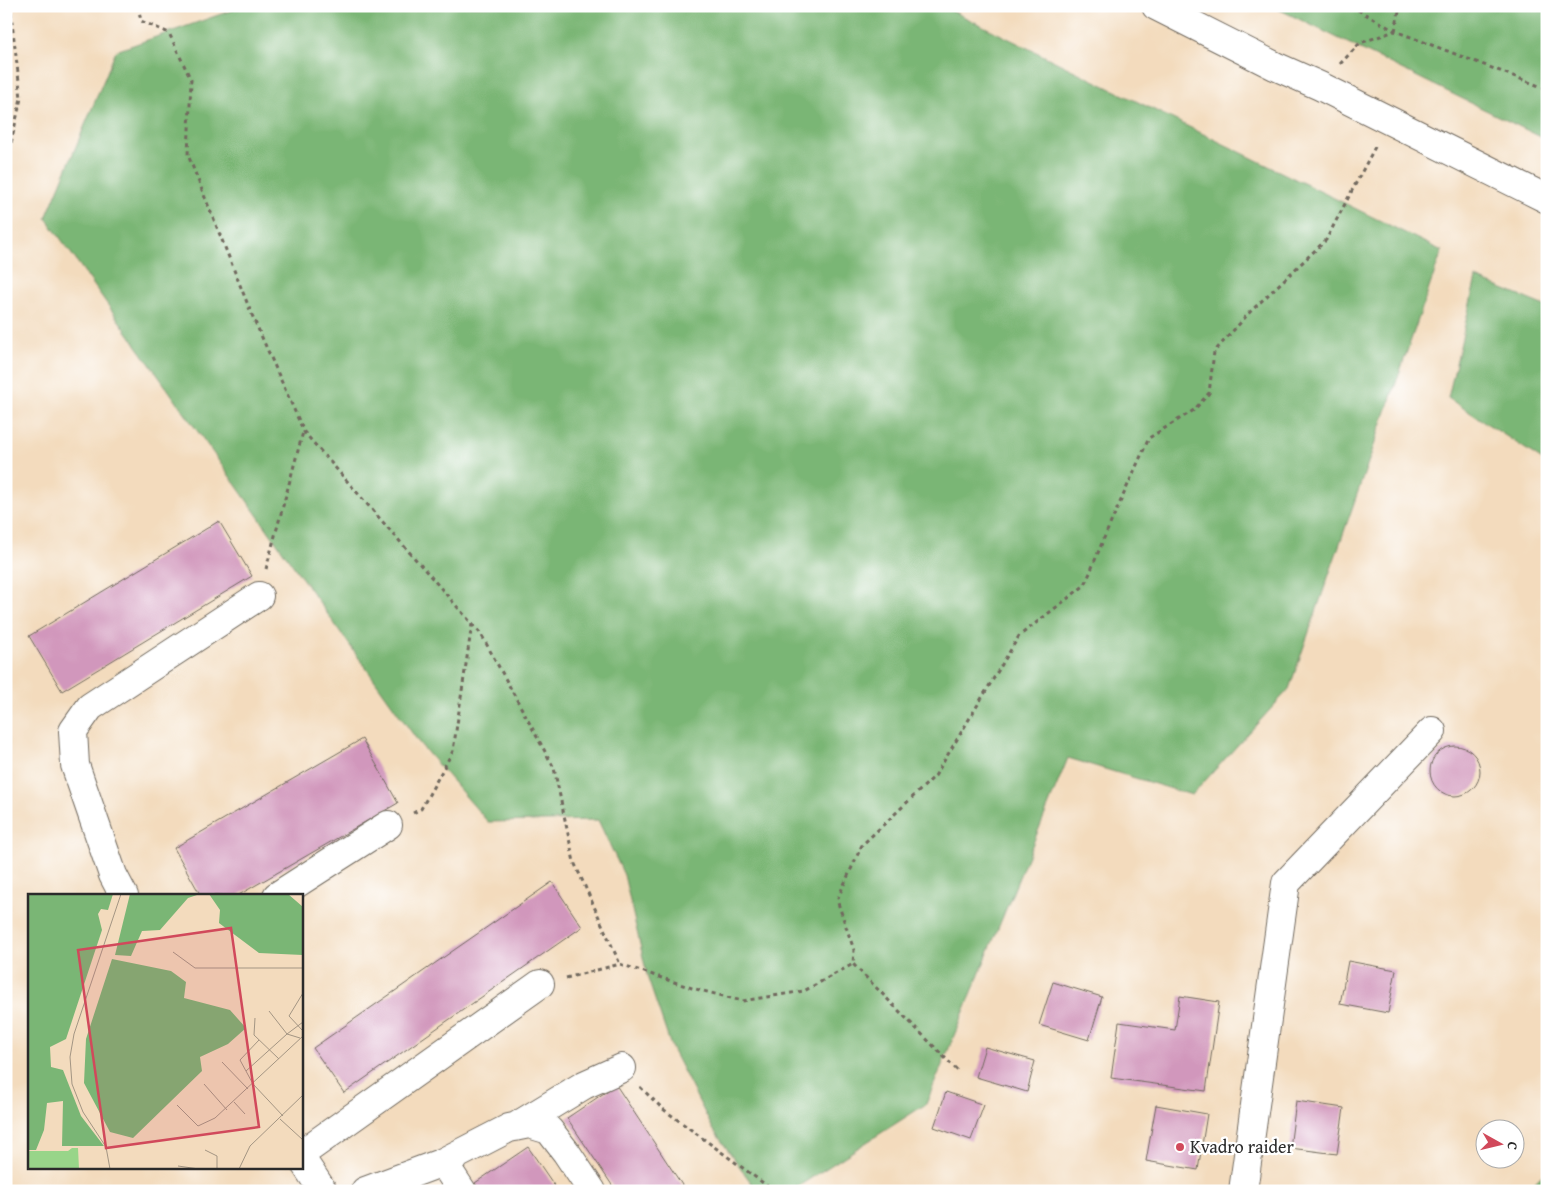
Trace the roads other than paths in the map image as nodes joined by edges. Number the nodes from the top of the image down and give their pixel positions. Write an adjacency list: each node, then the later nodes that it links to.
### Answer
1 (1156, 6): 2 (street)
2 (1547, 198)
3 (258, 596): 6 (street)
4 (1432, 731): 18 (street)
5 (388, 825): 7 (street)
6 (123, 894)
7 (280, 894)
8 (540, 984): 11 (street)
9 (622, 1068): 10 (street)
10 (515, 1127): 13 (street); 17 (street)
11 (302, 1153)
12 (302, 1160): 14 (street)
13 (443, 1162): 15 (street); 16 (street)
14 (323, 1191)
15 (365, 1191)
16 (462, 1191)
17 (592, 1191)
18 (1243, 1191)

